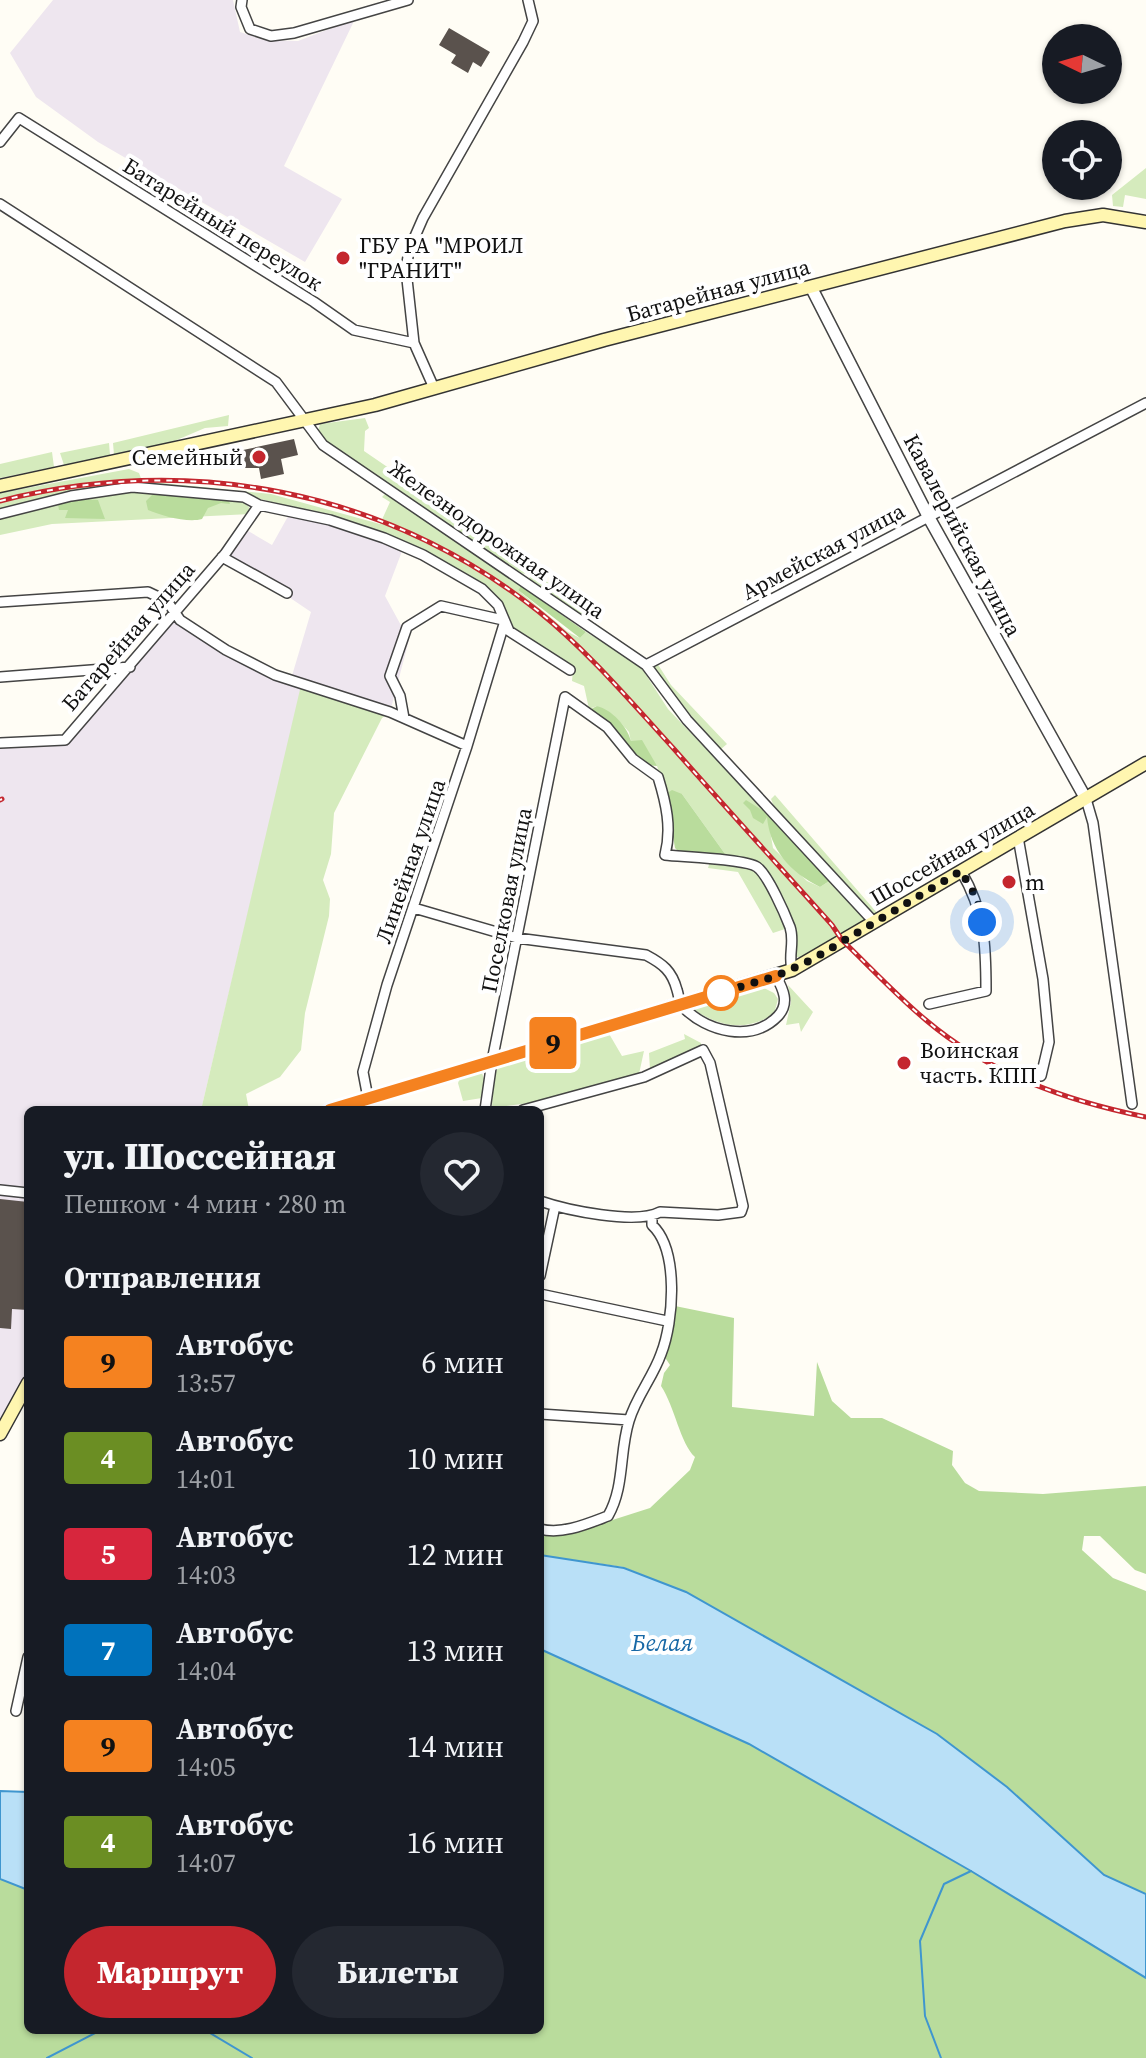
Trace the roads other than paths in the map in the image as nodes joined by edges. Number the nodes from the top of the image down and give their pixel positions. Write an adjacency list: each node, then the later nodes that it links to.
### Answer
1 (242, 0): 2 (street)
2 (408, 0)
3 (528, 0): 8 (street)
4 (0, 142): 8 (street, Батарейный переулок)
5 (0, 204): 11 (street, Железнодорожная улица)
6 (1146, 222): 7 (main road, Батарейная улица)
7 (811, 287): 9 (main road, Батарейная улица); 15 (street, Кавалерийская улица)
8 (414, 343): 9 (street)
9 (434, 388): 11 (main road, Батарейная улица)
10 (1146, 403): 15 (street, Армейская улица)
11 (303, 420): 12 (main road); 21 (street, Железнодорожная улица)
12 (0, 486)
13 (259, 505): 14 (street); 16 (street, Батарейная улица); 20 (street)
14 (0, 514)
15 (928, 516): 21 (street, Армейская улица); 29 (street, Кавалерийская улица)
16 (222, 557): 17 (street); 19 (street, Батарейная улица)
17 (287, 593)
18 (0, 602): 19 (street)
19 (175, 612): 22 (street, Батарейная улица); 25 (street)
20 (504, 622): 23 (street); 25 (street); 27 (street, Линейная улица)
21 (646, 665): 33 (street, Железнодорожная улица)
22 (130, 667): 24 (street); 26 (street, Батарейная улица)
23 (570, 670)
24 (0, 677)
25 (404, 718): 27 (street)
26 (0, 743)
27 (467, 746): 32 (street, Линейная улица)
28 (1146, 763): 29 (main road, Шоссейная улица)
29 (1086, 799): 30 (main road, Шоссейная улица); 42 (street)
30 (1018, 837): 31 (main road, Шоссейная улица); 40 (street)
31 (961, 871): 33 (main road, Шоссейная улица); 37 (street)
32 (414, 908): 34 (street); 41 (street, Линейная улица)
33 (874, 922): 35 (main road, Шоссейная улица)
34 (517, 938): 35 (street, Поселковая улица); 38 (street); 39 (street, Поселковая улица)
35 (792, 970): 36 (main road, Шоссейная улица)
36 (776, 976): 38 (main road, Шоссейная улица); 38 (street)
37 (929, 1004)
38 (681, 1005): 39 (main road, Шоссейная улица)
39 (492, 1061): 41 (main road, Шоссейная улица); 43 (street, Поселковая улица)
40 (1041, 1076)
41 (368, 1104)
42 (1132, 1104)
43 (486, 1106)
44 (538, 1106): 49 (street)
45 (0, 1190): 46 (street)
46 (24, 1193)
47 (544, 1202): 48 (street)
48 (555, 1206): 49 (street); 50 (street)
49 (652, 1217): 52 (street)
50 (544, 1257)
51 (544, 1295): 52 (street)
52 (667, 1321): 55 (street)
53 (24, 1390): 56 (main road)
54 (544, 1414): 55 (street)
55 (629, 1420): 57 (street)
56 (0, 1434)
57 (544, 1530)
58 (24, 1675): 59 (street)
59 (16, 1711)

